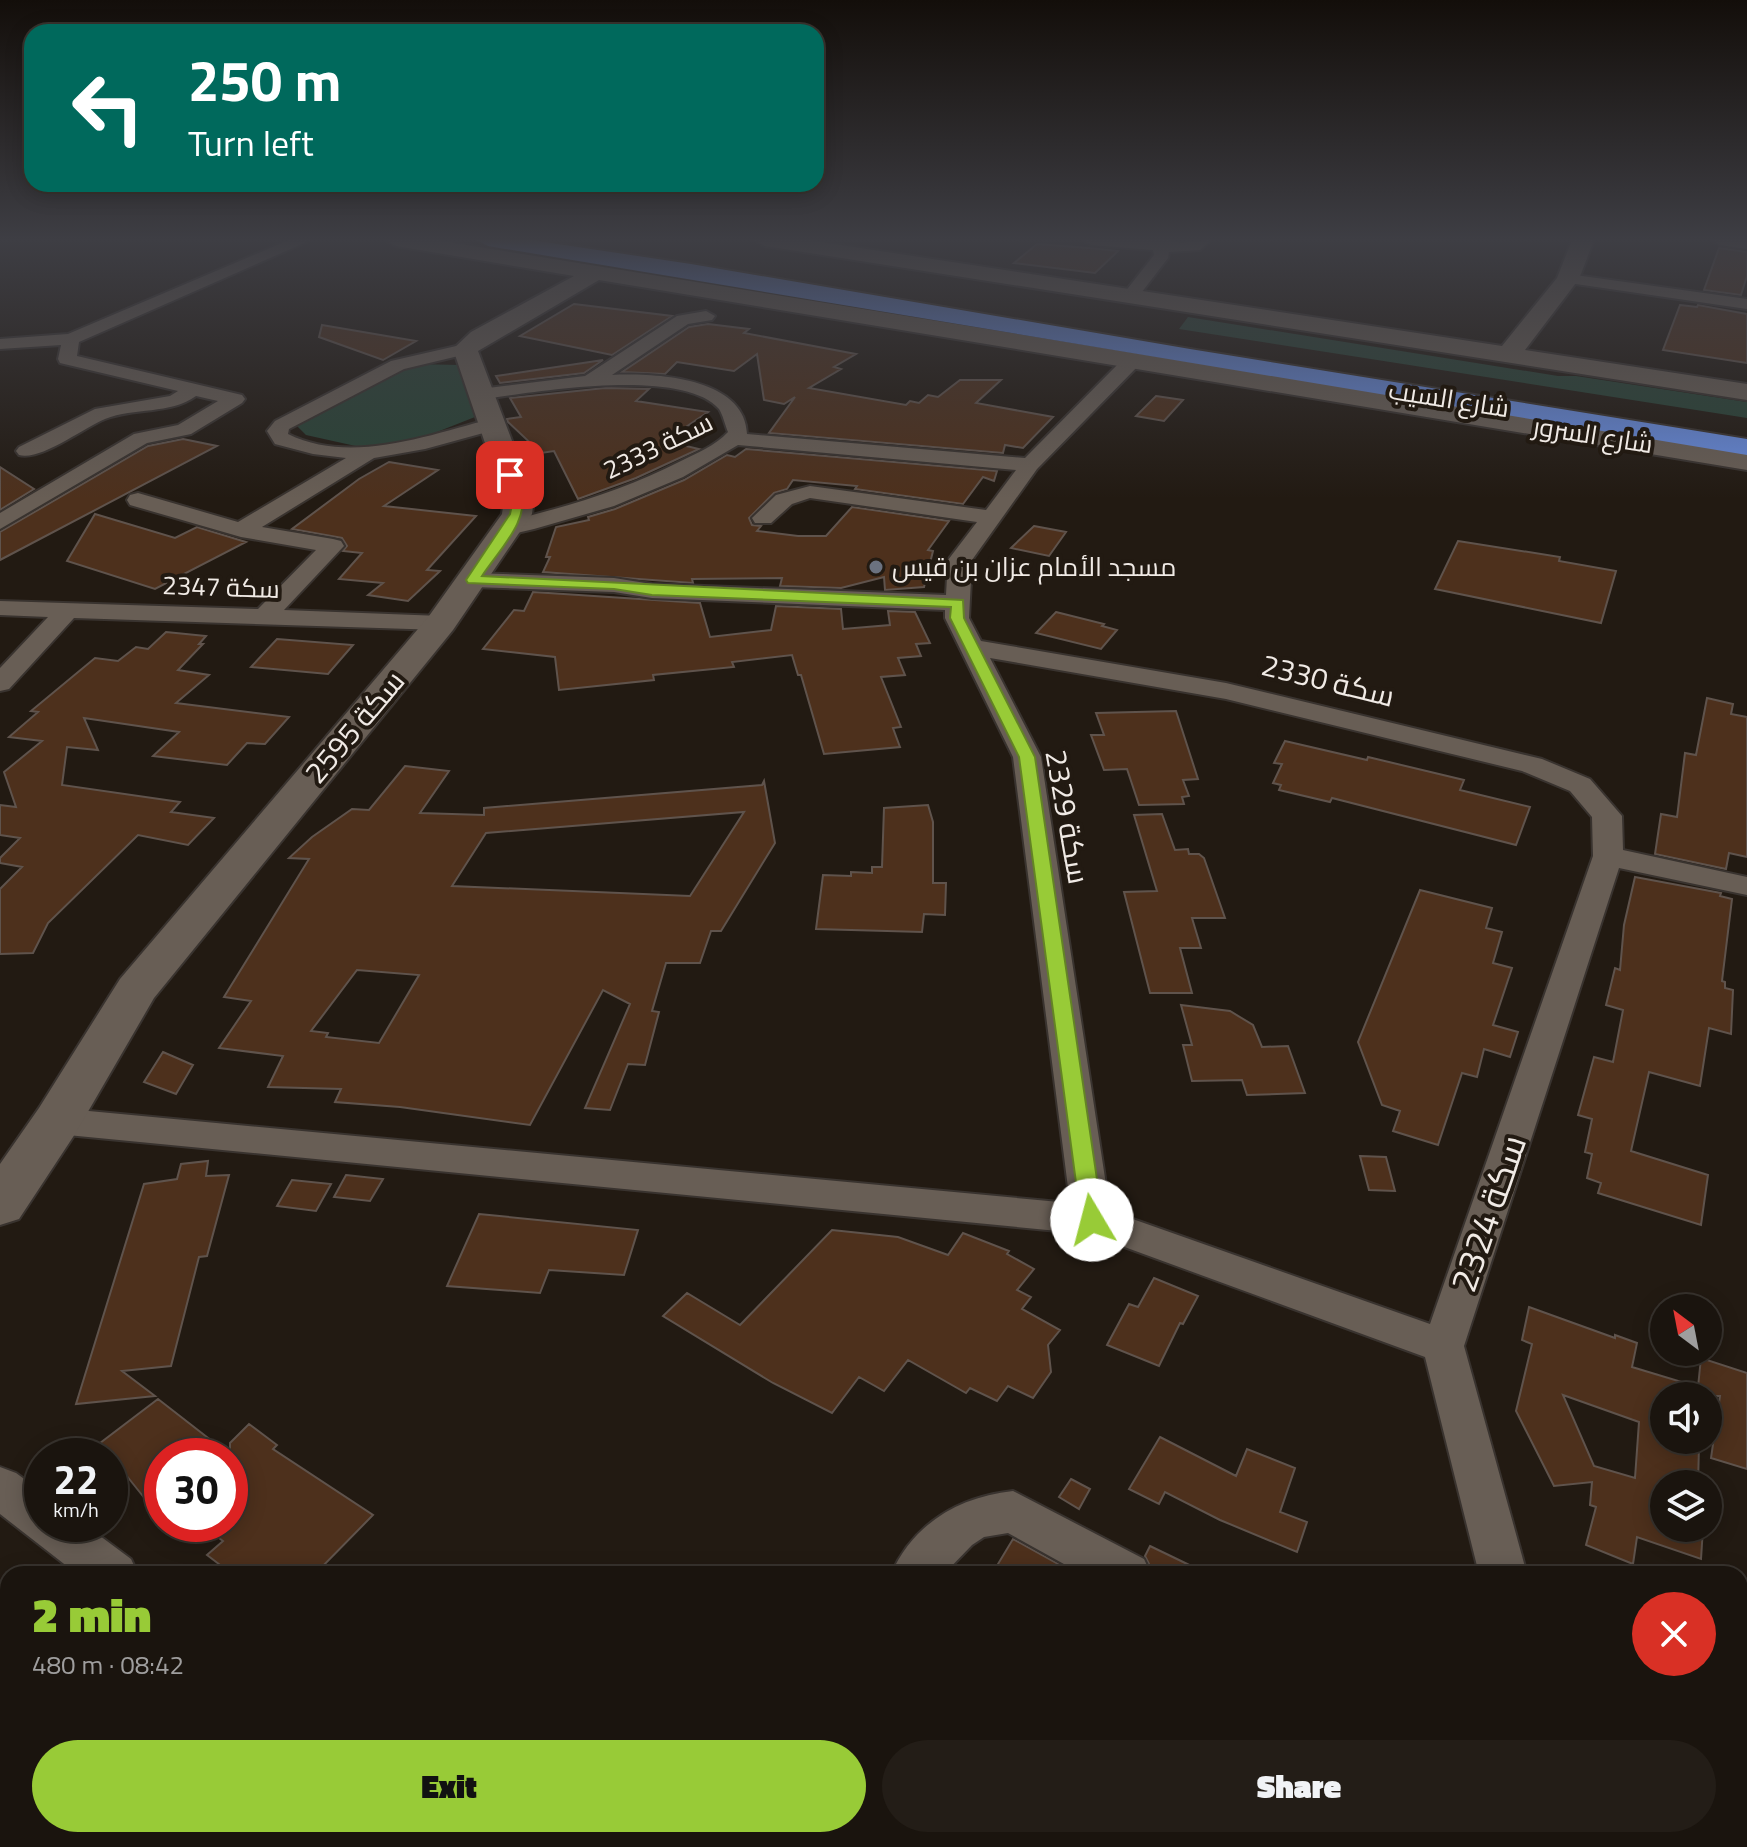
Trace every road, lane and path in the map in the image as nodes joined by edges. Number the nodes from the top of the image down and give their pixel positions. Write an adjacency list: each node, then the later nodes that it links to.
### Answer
1 (101, 326): 10 (street)
2 (499, 326): 13 (street)
3 (673, 326): 17 (street)
4 (932, 326): 15 (street, شارع السرور)
5 (1012, 326): 24 (highway, شارع السيب)
6 (1118, 326): 21 (highway, شارع السيب)
7 (1316, 326): 11 (street)
8 (1529, 326): 9 (street)
9 (1527, 329): 11 (street); 14 (street); 16 (street)
10 (71, 339): 12 (street); 18 (street)
11 (1423, 343): 14 (street)
12 (0, 344)
13 (465, 349): 20 (street, سكة 2595); 26 (street)
14 (1508, 355): 16 (street)
15 (1134, 359): 27 (street, شارع السرور); 29 (street, سكة 2329)
16 (1626, 373): 19 (street)
17 (592, 379): 20 (street, سكة 2333); 22 (street, سكة 2333)
18 (193, 389): 25 (street); 28 (street)
19 (1747, 392)
20 (485, 410): 26 (street, سكة 2333); 34 (street, سكة 2595)
21 (1747, 426)
22 (734, 439): 29 (street); 34 (street, سكة 2333)
23 (0, 446): 25 (street)
24 (1747, 447)
25 (26, 451): 28 (street)
26 (366, 455): 35 (street)
27 (1747, 461)
28 (95, 465): 33 (street)
29 (1030, 465): 31 (street, سكة 2329)
30 (138, 500): 35 (street)
31 (992, 517): 32 (street); 37 (street, سكة 2329)
32 (763, 518)
33 (0, 522)
34 (508, 528): 36 (street, سكة 2595)
35 (241, 530): 40 (street)
36 (473, 580): 37 (street); 41 (street, سكة 2595)
37 (958, 603): 42 (street, سكة 2329)
38 (0, 608): 39 (street, سكة 2347)
39 (66, 612): 40 (street, سكة 2347); 43 (street)
40 (263, 618): 41 (street, سكة 2347)
41 (441, 623): 46 (street, سكة 2595)
42 (975, 648): 44 (street, سكة 2330); 48 (street, سكة 2329)
43 (0, 683)
44 (1608, 856): 45 (street); 49 (street, سكة 2324)
45 (1747, 886)
46 (57, 1121): 47 (street, سكة 2595); 48 (street)
47 (0, 1205)
48 (1092, 1220): 49 (street)
49 (1443, 1346): 56 (street)
50 (0, 1487): 51 (street)
51 (24, 1505)
52 (72, 1542): 53 (street)
53 (103, 1566)
54 (921, 1566): 55 (street)
55 (1112, 1566)
56 (1501, 1566)

